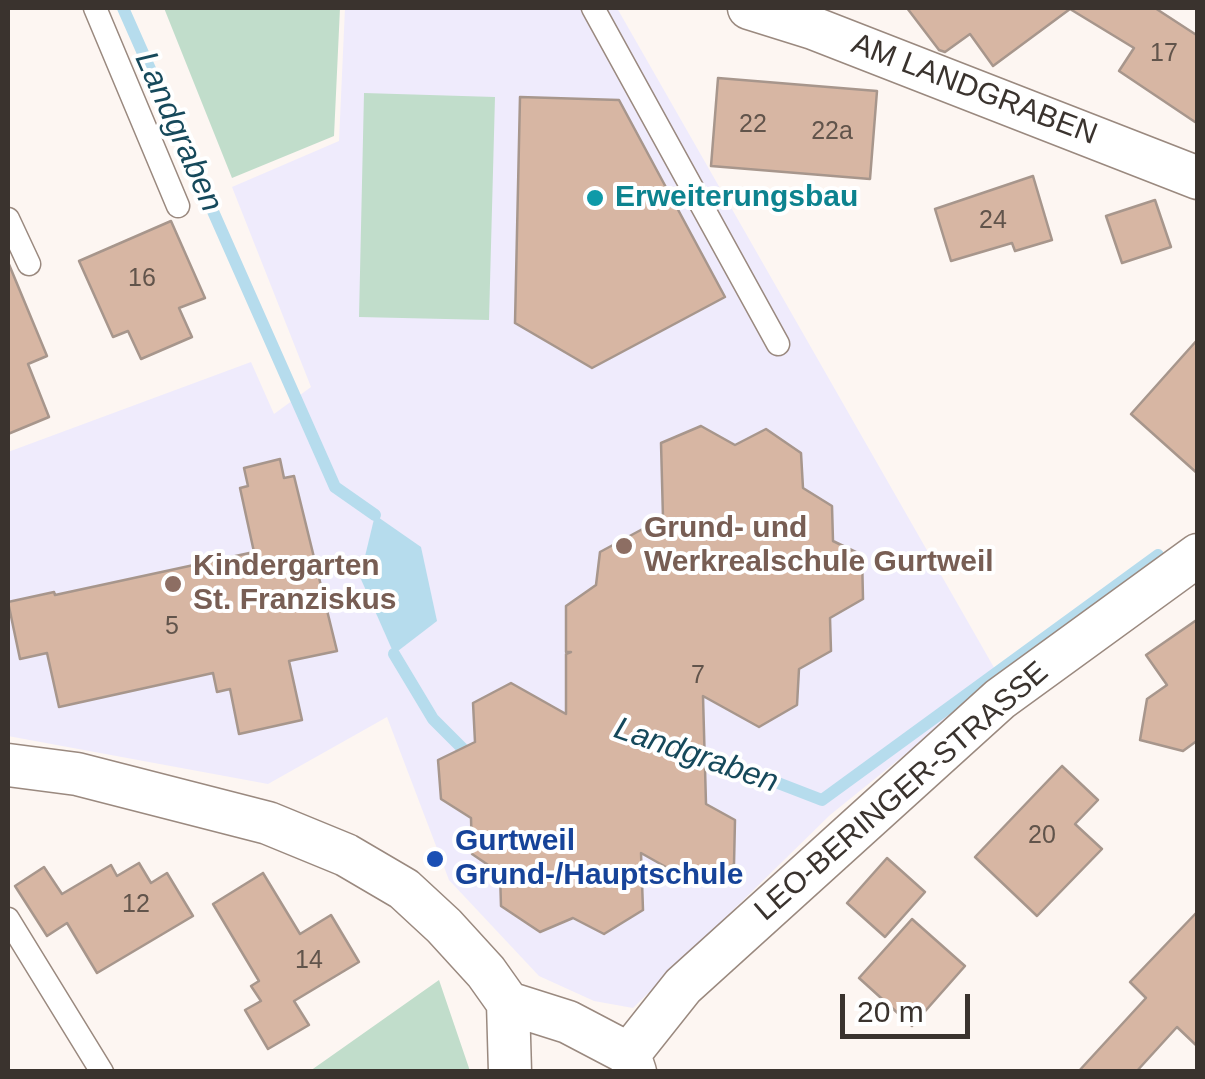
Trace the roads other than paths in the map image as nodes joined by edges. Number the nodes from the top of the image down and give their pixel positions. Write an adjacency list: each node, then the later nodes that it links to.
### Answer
1 (95, 8): 5 (lane)
2 (593, 8): 8 (lane)
3 (749, 8): 4 (street, AM LANDGRABEN)
4 (1198, 178)
5 (178, 206)
6 (8, 219): 7 (lane)
7 (29, 264)
8 (778, 344)
9 (1198, 555): 13 (street, LEO-BERINGER-STRASSE)
10 (8, 765): 12 (street)
11 (8, 919): 14 (lane)
12 (508, 1003): 13 (street, LEO-BERINGER-STRASSE); 15 (street)
13 (632, 1062)
14 (102, 1072)
15 (510, 1072)

